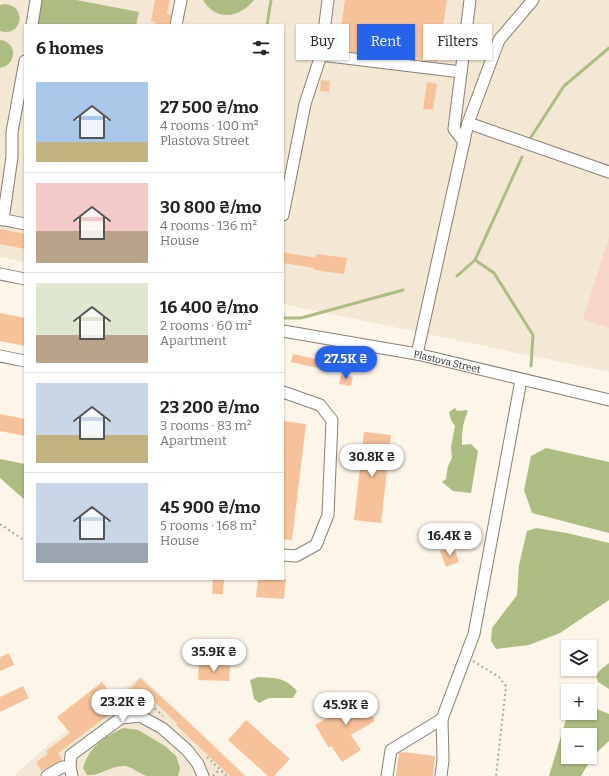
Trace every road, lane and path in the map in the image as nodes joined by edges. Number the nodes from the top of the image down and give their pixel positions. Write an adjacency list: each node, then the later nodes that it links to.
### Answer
1 (36, 0): 6 (street)
2 (181, 0): 7 (street)
3 (328, 0): 8 (street)
4 (470, 0): 12 (street)
5 (533, 0): 13 (street)
6 (32, 24)
7 (176, 24)
8 (325, 24)
9 (349, 58): 12 (street)
10 (319, 60): 16 (street)
11 (24, 66): 17 (street)
12 (461, 72): 14 (street)
13 (468, 123): 14 (street); 15 (street)
14 (464, 142): 22 (street)
15 (609, 172)
16 (284, 210)
17 (1, 219): 18 (street)
18 (24, 224)
19 (0, 274): 20 (street)
20 (24, 279)
21 (284, 331): 22 (street, Plastova Street)
22 (417, 354): 25 (street, Plastova Street)
23 (0, 356): 24 (street)
24 (24, 361)
25 (521, 380): 27 (street, Plastova Street); 31 (street)
26 (284, 392): 30 (street)
27 (609, 400)
28 (0, 524): 29 (path)
29 (24, 540)
30 (284, 555)
31 (465, 656): 32 (street); 40 (path)
32 (442, 719): 38 (street); 39 (street)
33 (220, 769): 37 (path)
34 (71, 772): 35 (street); 36 (street)
35 (47, 776)
36 (203, 776)
37 (213, 776)
38 (387, 776)
39 (441, 776)
40 (496, 776)

